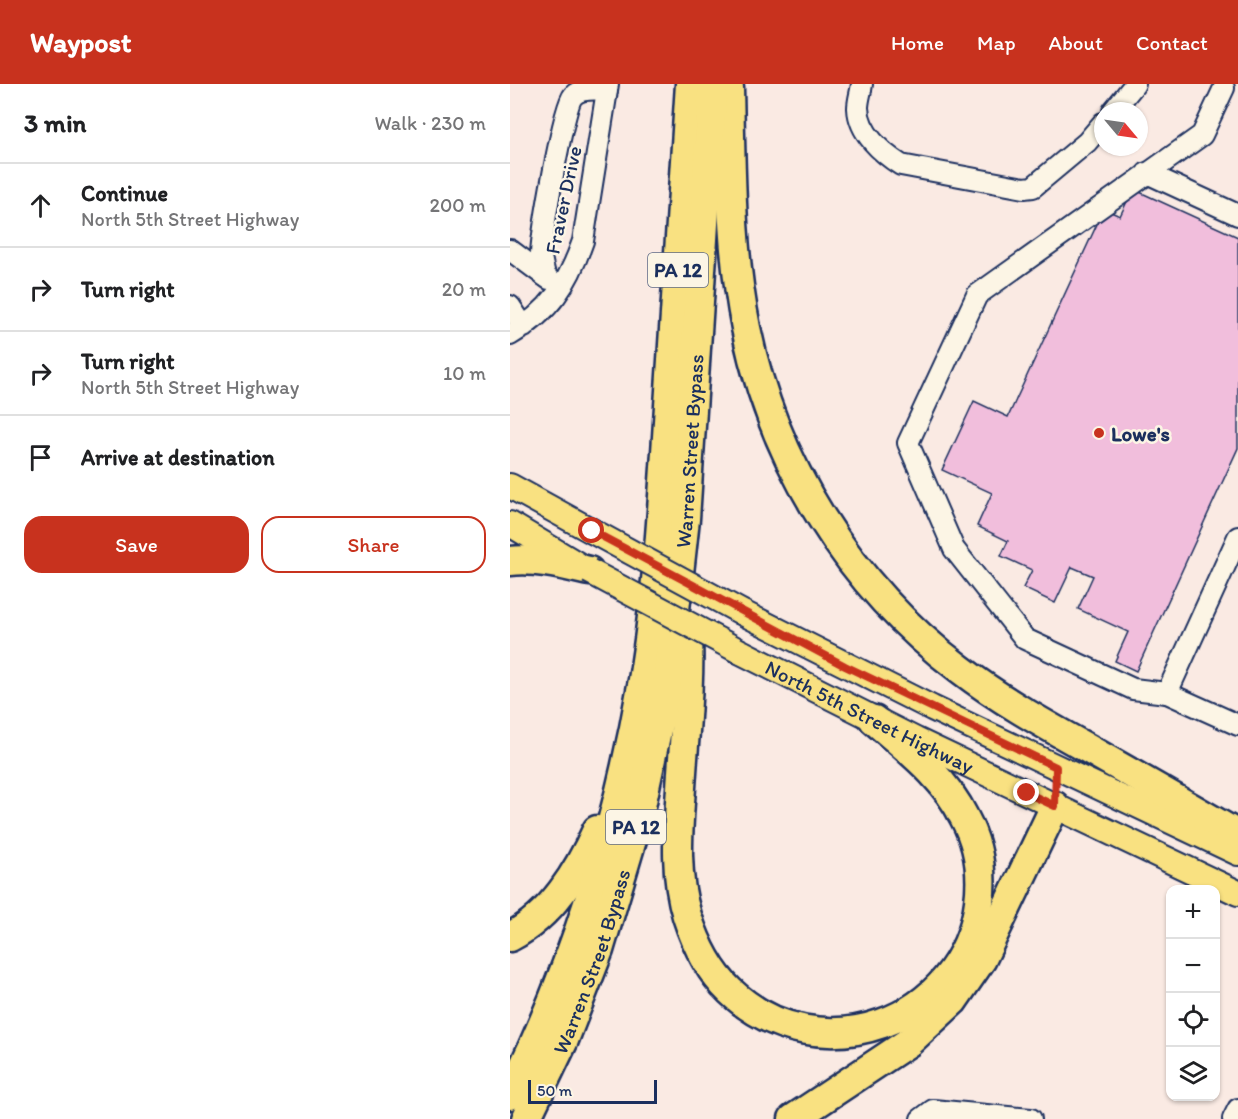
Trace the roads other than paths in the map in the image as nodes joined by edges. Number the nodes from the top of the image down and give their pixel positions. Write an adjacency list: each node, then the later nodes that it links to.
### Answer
1 (690, 84): 26 (highway, Warren Street Bypass / PA 12)
2 (713, 84): 18 (highway, Warren Street Bypass / PA 12)
3 (729, 84): 29 (highway)
4 (862, 84): 9 (street)
5 (1135, 84): 8 (street)
6 (608, 87): 13 (street); 14 (street, Fraver Drive)
7 (1229, 88): 10 (street)
8 (1120, 102)
9 (1094, 134)
10 (1148, 173): 11 (street); 23 (street)
11 (1238, 215)
12 (510, 250): 13 (street)
13 (545, 276): 14 (street)
14 (562, 288): 16 (street, Fraver Drive)
15 (510, 306): 16 (street)
16 (517, 331)
17 (510, 486): 27 (main road, North 5th Street Highway, bridge)
18 (685, 519): 24 (highway); 35 (highway, Warren Street Bypass / PA 12)
19 (510, 524): 22 (main road, North 5th Street Highway)
20 (1238, 537): 23 (street)
21 (510, 561): 22 (highway)
22 (589, 571): 24 (main road, North 5th Street Highway, bridge)
23 (1167, 693): 25 (street)
24 (874, 720): 28 (main road, North 5th Street Highway)
25 (1238, 725)
26 (626, 766): 32 (highway); 33 (highway, Warren Street Bypass / PA 12)
27 (1056, 767): 28 (main road); 30 (main road, North 5th Street Highway)
28 (1055, 806): 31 (main road, North 5th Street Highway); 36 (highway)
29 (1238, 835)
30 (1238, 853)
31 (1238, 893)
32 (510, 937)
33 (510, 1095)
34 (1238, 1108): 39 (street)
35 (526, 1119)
36 (793, 1119)
37 (921, 1119): 38 (street)
38 (1031, 1119)
39 (1233, 1119)

